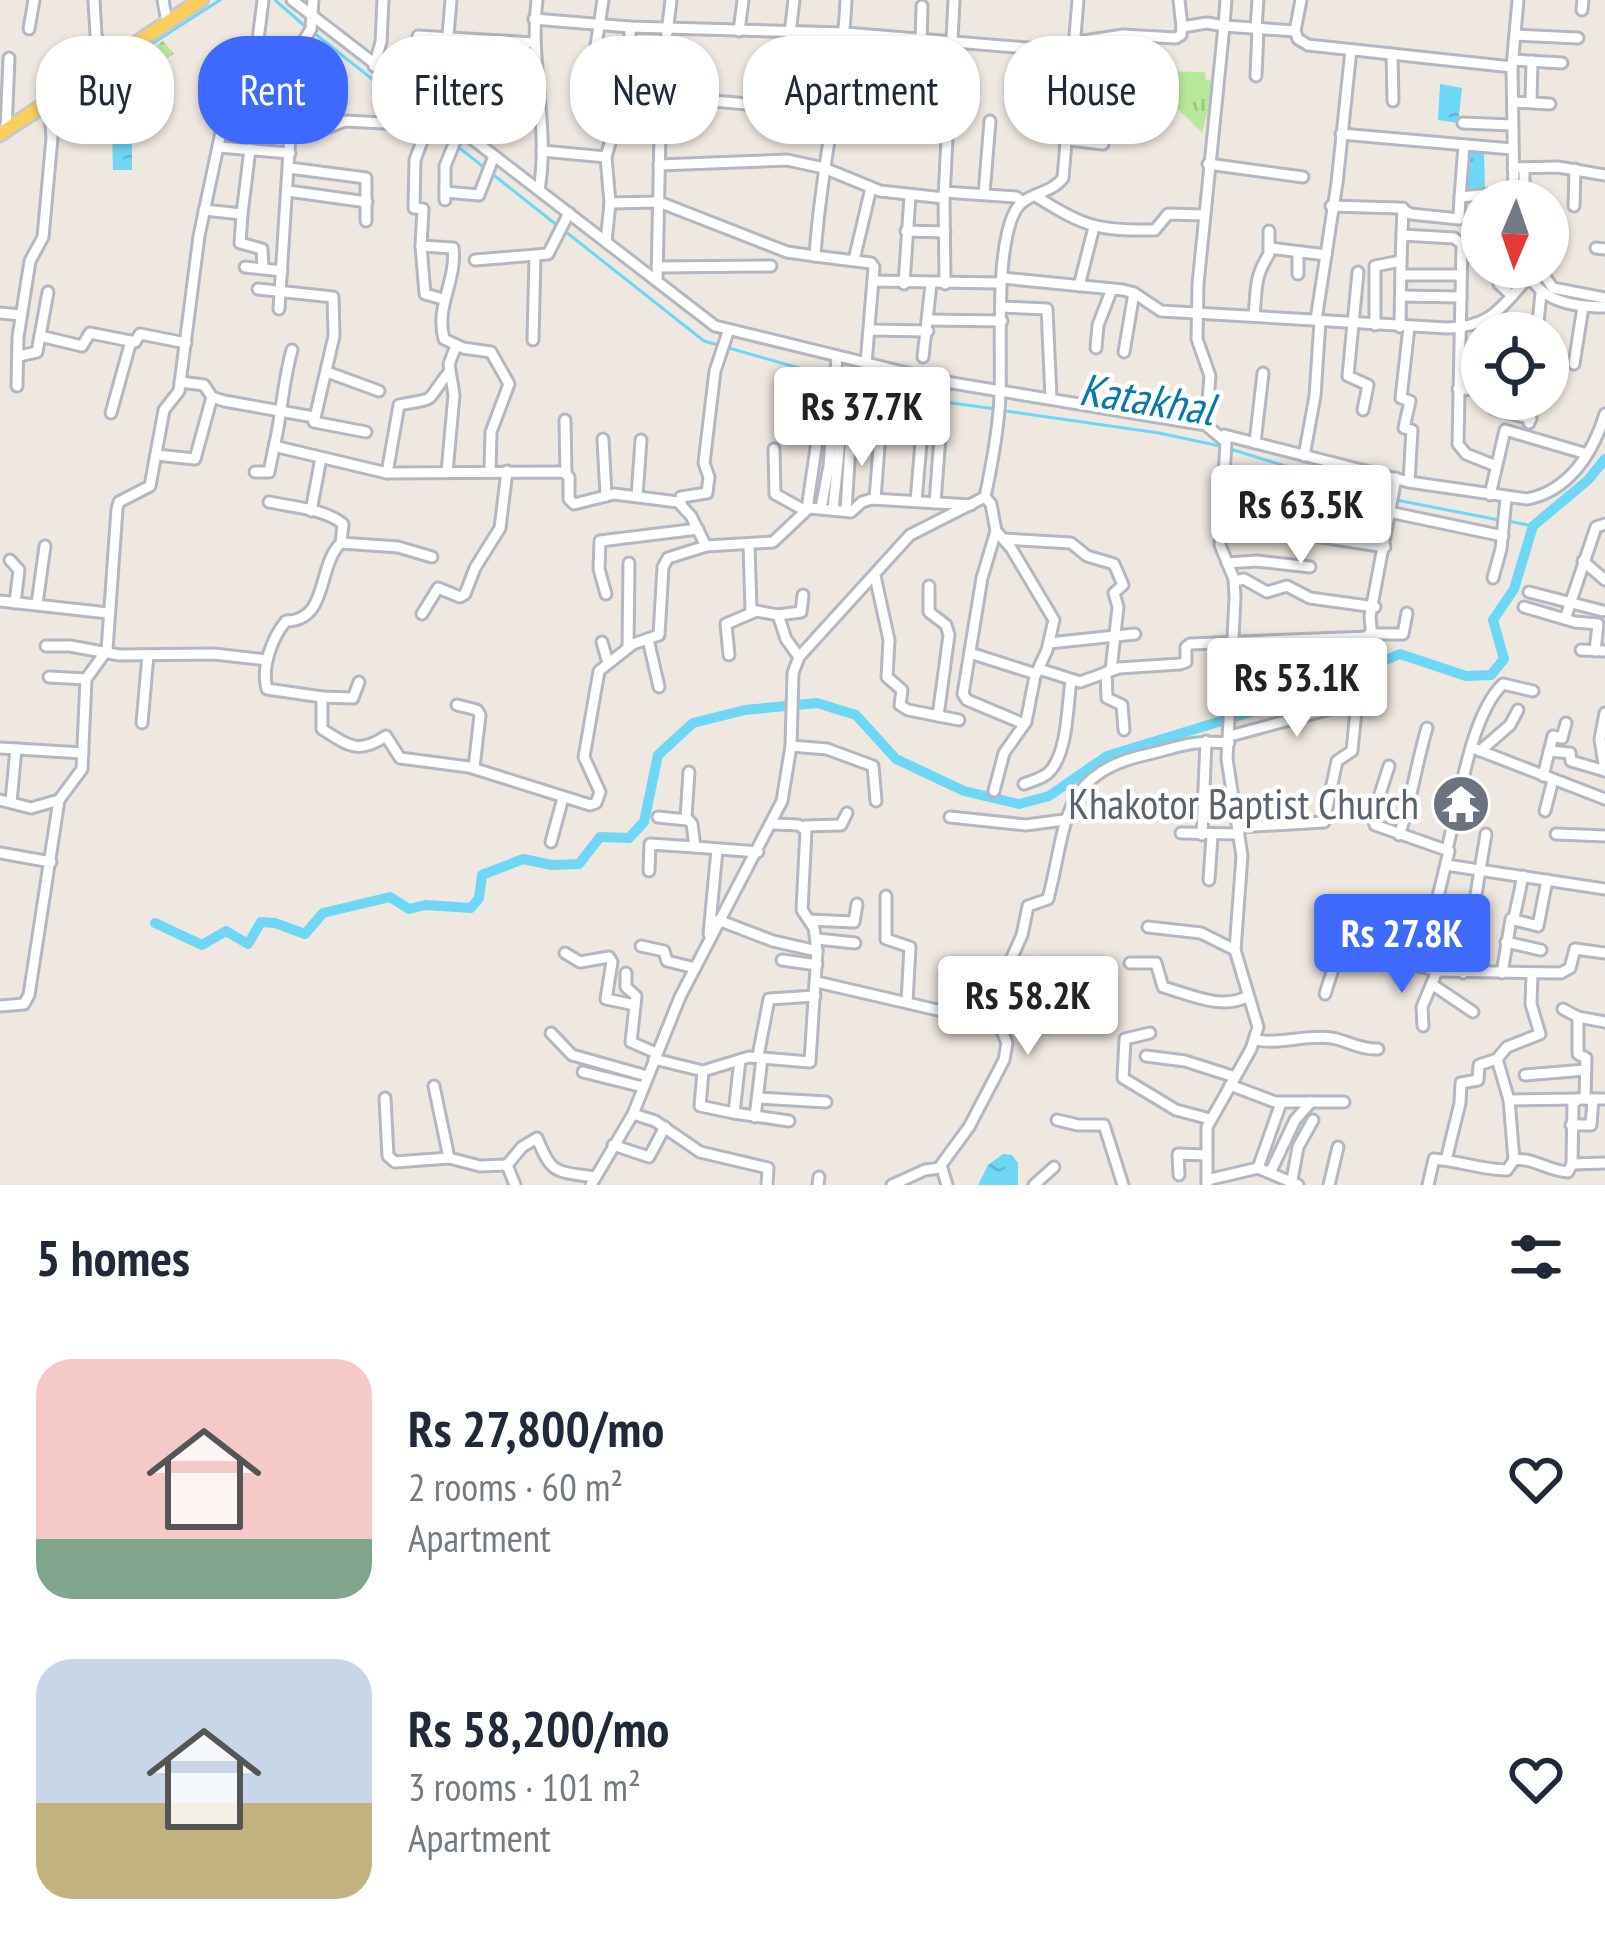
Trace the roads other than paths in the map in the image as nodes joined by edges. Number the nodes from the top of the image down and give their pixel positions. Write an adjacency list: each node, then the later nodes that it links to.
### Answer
1 (34, 0): 33 (street)
2 (94, 0): 40 (street)
3 (163, 0): 26 (street)
4 (202, 0): 26 (main road)
5 (262, 0): 88 (street)
6 (292, 0): 24 (street)
7 (313, 0): 24 (street)
8 (382, 0): 43 (street)
9 (452, 0): 38 (street)
10 (537, 0): 25 (street)
11 (603, 0): 27 (street)
12 (671, 0): 30 (street)
13 (742, 0): 34 (street)
14 (794, 0): 36 (street)
15 (846, 0): 37 (street)
16 (954, 0): 53 (street)
17 (1078, 0): 54 (street)
18 (1180, 0): 31 (street)
19 (1226, 0): 28 (street)
20 (1258, 0): 32 (street)
21 (1301, 0): 35 (street)
22 (1518, 0): 39 (street)
23 (922, 6): 52 (street)
24 (311, 17): 42 (street); 63 (street)
25 (535, 19): 27 (street); 46 (street)
26 (167, 22): 41 (main road)
27 (600, 25): 29 (street); 47 (street)
28 (1224, 26): 31 (street); 32 (street); 94 (street)
29 (630, 27): 30 (street); 48 (street)
30 (668, 27): 34 (street); 49 (street)
31 (1182, 27): 55 (street)
32 (1257, 28): 35 (street); 64 (street)
33 (29, 29)
34 (739, 31): 36 (street)
35 (1295, 31): 57 (street)
36 (790, 33): 37 (street)
37 (845, 33): 50 (street); 51 (street)
38 (448, 35): 44 (street); 45 (street)
39 (1515, 35): 56 (street); 61 (street)
40 (96, 36)
41 (146, 36)
42 (307, 36)
43 (381, 36)
44 (418, 36)
45 (459, 36)
46 (535, 36)
47 (598, 36)
48 (630, 36)
49 (667, 36)
50 (845, 36)
51 (874, 36)
52 (921, 36)
53 (954, 36)
54 (1077, 36)
55 (1177, 36)
56 (1578, 38)
57 (1351, 50): 58 (street); 75 (street)
58 (1392, 54): 61 (street); 66 (street)
59 (9, 58): 65 (street)
60 (1532, 61): 61 (street); 62 (street); 68 (street)
61 (1513, 63): 67 (street)
62 (1562, 63)
63 (372, 64)
64 (1256, 76)
65 (4, 88): 74 (street)
66 (1394, 101)
67 (1513, 102): 68 (street); 73 (street)
68 (1531, 102): 69 (street)
69 (1550, 104)
70 (36, 109): 74 (main road)
71 (990, 121): 108 (street)
72 (1463, 123): 73 (street)
73 (1512, 125): 90 (street)
74 (3, 132)
75 (1341, 134): 87 (street); 117 (street)
76 (52, 144): 179 (street)
77 (290, 144): 92 (street)
78 (420, 144): 132 (street)
79 (454, 144): 96 (street)
80 (469, 144): 96 (street)
81 (542, 144): 91 (street)
82 (610, 144): 93 (street)
83 (660, 144): 95 (street)
84 (829, 144): 97 (street)
85 (948, 144): 109 (street)
86 (1068, 144): 111 (street)
87 (1464, 146): 90 (street); 112 (street)
88 (219, 147): 89 (street); 120 (street)
89 (250, 149): 92 (street); 122 (street)
90 (1512, 149): 99 (street)
91 (542, 151): 93 (street); 106 (street)
92 (290, 153): 98 (street)
93 (606, 157): 116 (street)
94 (1208, 164): 102 (street); 123 (street)
95 (659, 165): 97 (street); 114 (street)
96 (490, 166): 106 (street)
97 (824, 167): 105 (street); 137 (street)
98 (289, 168): 107 (street); 113 (street)
99 (1519, 168): 100 (street); 103 (street); 104 (street)
100 (1575, 169): 101 (street); 118 (street)
101 (1605, 175)
102 (1304, 177)
103 (1517, 180)
104 (1521, 180)
105 (871, 188): 110 (street); 139 (street)
106 (539, 190): 121 (street)
107 (288, 191): 113 (street); 146 (street)
108 (984, 194): 109 (street); 115 (street)
109 (944, 195): 110 (street); 128 (street)
110 (910, 196): 126 (street)
111 (1037, 196): 115 (street); 125 (street)
112 (1460, 197): 119 (street)
113 (367, 202): 124 (street)
114 (659, 202): 116 (street); 137 (street); 142 (street)
115 (1023, 202): 151 (street)
116 (610, 203): 130 (street)
117 (1331, 206): 119 (street); 135 (street)
118 (1574, 206)
119 (1403, 208): 129 (street)
120 (204, 211): 122 (street); 193 (street)
121 (569, 213): 130 (street); 136 (street)
122 (242, 214): 145 (street)
123 (1202, 215): 125 (street); 176 (street)
124 (366, 221)
125 (1094, 227): 157 (street)
126 (906, 231): 128 (street); 154 (street)
127 (1269, 231): 133 (street)
128 (945, 232): 156 (street)
129 (1402, 235): 131 (street); 141 (street)
130 (606, 242): 152 (street)
131 (1461, 243)
132 (421, 246): 171 (street); 171 (street)
133 (1269, 248): 134 (street); 180 (street)
134 (1298, 253): 135 (street); 148 (street)
135 (1326, 255): 182 (street)
136 (535, 256): 138 (street); 191 (street)
137 (815, 256): 139 (street)
138 (475, 260)
139 (854, 260): 153 (street)
140 (1461, 260): 150 (street)
141 (1402, 261): 149 (street); 184 (street)
142 (657, 266): 143 (street); 152 (street)
143 (771, 266)
144 (245, 267): 145 (street)
145 (263, 267): 146 (street)
146 (282, 271): 164 (street)
147 (1358, 272): 183 (street)
148 (1298, 274)
149 (1401, 275): 150 (street); 168 (street)
150 (1460, 275): 170 (street)
151 (1002, 278): 156 (street); 157 (street); 173 (street)
152 (657, 281): 189 (street)
153 (873, 281): 154 (street); 188 (street)
154 (904, 284): 155 (street)
155 (931, 284): 156 (street); 185 (street)
156 (945, 284)
157 (1079, 286): 162 (street)
158 (1503, 288): 169 (street)
159 (1517, 288): 169 (street)
160 (1538, 288): 167 (street)
161 (1553, 288): 172 (street)
162 (1112, 289): 166 (street); 195 (street)
163 (259, 290): 164 (street)
164 (281, 291): 175 (street); 203 (street)
165 (47, 292): 190 (street)
166 (1134, 293): 176 (street); 197 (street)
167 (1541, 293): 174 (street); 177 (street)
168 (1401, 296): 170 (street); 186 (street)
169 (1512, 296): 187 (street)
170 (1461, 297): 187 (street)
171 (442, 299): 194 (street)
172 (1605, 302): 174 (street)
173 (1002, 307): 181 (street); 214 (street)
174 (1582, 307): 202 (street)
175 (279, 309)
176 (1198, 312): 180 (street); 225 (street)
177 (1539, 312)
178 (0, 313): 179 (street)
179 (21, 315): 198 (street)
180 (1255, 315): 182 (street)
181 (1002, 321): 185 (street); 211 (street)
182 (1318, 321): 183 (street); 238 (street)
183 (1356, 325): 184 (street); 216 (street)
184 (1375, 325): 186 (street)
185 (928, 326): 188 (street); 200 (street)
186 (1404, 327): 187 (street); 248 (street)
187 (1460, 328): 208 (street)
188 (870, 330): 201 (street)
189 (728, 332): 199 (street); 259 (street)
190 (40, 336): 192 (street); 198 (street)
191 (533, 340)
192 (131, 341): 193 (street); 217 (street)
193 (186, 343): 206 (street)
194 (456, 346): 204 (street); 241 (street)
195 (1096, 348)
196 (292, 350): 218 (street)
197 (1124, 352)
198 (19, 356): 207 (street)
199 (837, 357): 201 (street); 261 (street)
200 (923, 357)
201 (866, 364): 211 (street)
202 (1574, 364)
203 (327, 372): 210 (street); 220 (street)
204 (449, 372): 244 (street); 245 (street)
205 (1262, 373): 232 (street)
206 (179, 382): 213 (street); 237 (street)
207 (17, 386)
208 (1458, 389): 209 (street); 240 (street)
209 (1461, 389)
210 (380, 391)
211 (1000, 393): 214 (street); 253 (street)
212 (853, 396): 264 (street)
213 (212, 398): 218 (street); 237 (street)
214 (1051, 398): 225 (street)
215 (942, 410): 258 (street)
216 (1363, 410)
217 (111, 412)
218 (280, 412): 220 (street); 233 (street)
219 (1605, 414): 236 (street)
220 (314, 417): 226 (street)
221 (565, 420): 246 (street)
222 (1531, 420): 227 (street)
223 (881, 421): 254 (street)
224 (842, 422): 261 (street)
225 (1206, 425): 228 (street)
226 (366, 432)
227 (1524, 434): 236 (street); 240 (street)
228 (1222, 438): 232 (street); 249 (street)
229 (603, 439): 251 (street)
230 (641, 440): 252 (street)
231 (817, 441): 262 (street)
232 (1255, 442): 238 (street)
233 (275, 443): 239 (street); 243 (street)
234 (921, 443): 255 (street)
235 (774, 448): 262 (street)
236 (1587, 454): 256 (street)
237 (156, 455): 299 (street)
238 (1304, 456): 247 (street)
239 (321, 458): 245 (street); 263 (street)
240 (1496, 466): 250 (street)
241 (490, 470): 242 (street); 244 (street)
242 (507, 470): 246 (street); 301 (street)
243 (255, 472)
244 (447, 472): 245 (street)
245 (387, 473)
246 (566, 473): 251 (street)
247 (1395, 482): 248 (street); 265 (street)
248 (1409, 482): 250 (street)
249 (1223, 490): 265 (street); 281 (street)
250 (1490, 495): 256 (street)
251 (606, 496): 252 (street)
252 (637, 496): 259 (street)
253 (985, 497): 260 (street); 271 (street)
254 (875, 499): 255 (street); 264 (street)
255 (916, 501): 258 (street)
256 (1506, 501): 270 (street)
257 (268, 502): 263 (street)
258 (935, 502): 260 (street)
259 (681, 504): 268 (street)
260 (971, 505): 283 (street)
261 (827, 508): 262 (street); 264 (street)
262 (805, 510): 273 (street)
263 (311, 511): 272 (street)
264 (846, 511)
265 (1388, 515): 266 (street); 270 (street); 276 (street)
266 (1350, 518)
267 (1605, 524): 279 (street)
268 (698, 530): 275 (street); 289 (street)
269 (1290, 532): 276 (street)
270 (1503, 534): 284 (street)
271 (999, 535): 305 (street); 310 (street); 316 (street)
272 (341, 543): 277 (street); 320 (street)
273 (749, 544): 275 (street); 298 (street)
274 (44, 546): 294 (street)
275 (706, 546): 307 (street)
276 (1385, 547): 295 (street)
277 (432, 557)
278 (10, 560): 293 (street)
279 (1583, 561): 285 (street); 292 (street)
280 (629, 563): 312 (street)
281 (1228, 563): 282 (street); 286 (street)
282 (1310, 567)
283 (875, 576): 319 (street); 335 (street)
284 (1493, 578)
285 (1605, 579)
286 (1234, 581): 295 (street); 308 (street)
287 (929, 586): 335 (street)
288 (1529, 592): 292 (street)
289 (606, 594)
290 (803, 595): 302 (street)
291 (0, 601): 293 (street)
292 (1569, 602): 297 (street); 303 (street)
293 (16, 603): 294 (street)
294 (37, 604): 299 (street)
295 (1375, 607): 306 (street)
296 (1524, 607): 303 (street)
297 (1603, 611)
298 (754, 612): 302 (street); 318 (street)
299 (108, 613): 315 (street)
300 (1407, 613): 306 (street)
301 (422, 614)
302 (778, 615): 319 (street)
303 (1564, 619): 314 (street)
304 (1135, 634): 305 (street)
305 (1116, 636): 310 (street); 323 (street)
306 (1369, 636): 308 (street); 331 (street)
307 (648, 639): 312 (street); 328 (street)
308 (1234, 640): 323 (street); 342 (street)
309 (602, 642): 321 (street)
310 (1049, 643): 322 (street)
311 (46, 646): 315 (street)
312 (628, 648): 321 (street)
313 (1581, 650): 314 (street)
314 (1600, 651)
315 (106, 652): 317 (street); 325 (street)
316 (970, 653): 322 (street); 339 (street)
317 (148, 655): 320 (street); 337 (street)
318 (729, 655)
319 (799, 657): 344 (street)
320 (267, 660): 330 (street)
321 (608, 663): 357 (street)
322 (1038, 671): 326 (street); 339 (street)
323 (1109, 671): 326 (street); 341 (street)
324 (49, 677): 325 (street)
325 (86, 679): 349 (street)
326 (1071, 681): 355 (street)
327 (358, 682): 330 (street)
328 (659, 687)
329 (1532, 691): 347 (street)
330 (322, 698): 351 (street)
331 (1356, 702): 342 (street); 370 (street)
332 (457, 705): 351 (street)
333 (1518, 710): 347 (street)
334 (1605, 713): 352 (street)
335 (938, 716): 336 (street)
336 (959, 720)
337 (142, 723)
338 (1567, 723): 348 (street)
339 (1024, 724): 356 (street)
340 (1427, 728): 374 (street)
341 (1124, 730)
342 (1230, 736): 343 (street); 370 (street)
343 (1206, 741): 367 (street); 375 (street)
344 (791, 746): 361 (street); 368 (street)
345 (0, 748): 346 (street)
346 (16, 749): 349 (street); 360 (street)
347 (1477, 750): 354 (street); 379 (street)
348 (1550, 751): 352 (street); 354 (street)
349 (83, 753): 359 (street)
350 (1389, 766): 374 (street)
351 (474, 768): 357 (street)
352 (1605, 771)
353 (689, 772): 366 (street)
354 (1548, 778): 358 (street); 362 (street)
355 (1024, 784)
356 (994, 791)
357 (563, 798): 377 (street)
358 (1605, 799)
359 (58, 800): 360 (street); 383 (street)
360 (6, 801)
361 (876, 801)
362 (1545, 811)
363 (847, 813): 369 (street)
364 (658, 817): 366 (street)
365 (950, 817): 367 (street)
366 (687, 820): 378 (street)
367 (1064, 820): 430 (street)
368 (773, 824): 369 (street); 381 (street)
369 (804, 826): 396 (street)
370 (1239, 830): 375 (street); 404 (street)
371 (1181, 833): 375 (street)
372 (1486, 834): 385 (street)
373 (1556, 834): 376 (street)
374 (1399, 835): 379 (street)
375 (1207, 836): 388 (street)
376 (1605, 836)
377 (551, 842)
378 (694, 847): 380 (street); 386 (street)
379 (1447, 849): 384 (street)
380 (717, 850): 381 (street); 398 (street)
381 (758, 851): 395 (street)
382 (0, 853): 383 (street)
383 (51, 862): 425 (street)
384 (1446, 865): 385 (street); 393 (street)
385 (1481, 870): 387 (street); 415 (street)
386 (649, 871)
387 (1523, 876): 389 (street); 394 (street)
388 (1209, 880)
389 (1547, 880): 390 (street); 394 (street)
390 (1605, 889)
391 (886, 896): 423 (street)
392 (857, 904): 396 (street)
393 (1435, 911): 401 (street); 411 (street)
394 (1514, 918): 399 (street)
395 (718, 920): 398 (street); 402 (street)
396 (809, 920): 402 (street)
397 (1148, 927): 404 (street)
398 (709, 937): 412 (street)
399 (1506, 942): 405 (street); 416 (street)
400 (854, 943): 402 (street)
401 (1349, 944): 411 (street); 420 (street)
402 (817, 945): 410 (street)
403 (640, 946): 412 (street)
404 (1235, 950): 422 (street)
405 (1541, 950)
406 (565, 953): 424 (street)
407 (1605, 953): 417 (street)
408 (782, 960): 410 (street)
409 (1130, 963): 422 (street)
410 (817, 965): 418 (street)
411 (1421, 967): 413 (street)
412 (695, 968): 436 (street)
413 (1437, 971): 415 (street); 419 (street)
414 (626, 973): 424 (street)
415 (1463, 973): 416 (street)
416 (1502, 973): 417 (street)
417 (1532, 974): 439 (street)
418 (817, 982): 421 (street); 423 (street)
419 (1432, 985): 427 (street); 431 (street)
420 (1325, 994)
421 (815, 996): 438 (street); 438 (street)
422 (1247, 996): 434 (street)
423 (907, 1001): 430 (street)
424 (635, 1005): 436 (street)
425 (0, 1006)
426 (1563, 1009): 428 (street)
427 (1473, 1012)
428 (1578, 1017): 429 (street); 441 (street)
429 (1605, 1022)
430 (1002, 1025): 476 (street)
431 (1423, 1026)
432 (551, 1033): 446 (street)
433 (1150, 1033): 460 (street)
434 (1255, 1040): 435 (street); 445 (street)
435 (1378, 1049)
436 (655, 1056): 442 (street); 446 (street)
437 (1146, 1056): 445 (street)
438 (760, 1057): 440 (street); 449 (street)
439 (1497, 1059): 451 (street); 470 (street)
440 (740, 1060): 442 (street); 457 (street)
441 (1585, 1070): 444 (street); 450 (street)
442 (703, 1071): 457 (street)
443 (583, 1072): 446 (street)
444 (1525, 1075)
445 (1233, 1081): 456 (street); 460 (street)
446 (645, 1082): 458 (street)
447 (434, 1086): 469 (street)
448 (385, 1098): 469 (street)
449 (758, 1098): 453 (street); 459 (street)
450 (1585, 1099): 451 (street); 452 (street); 464 (street); 464 (street)
451 (1510, 1100): 471 (street)
452 (1605, 1100)
453 (826, 1102)
454 (1311, 1102): 455 (street); 456 (street); 479 (street)
455 (1344, 1102)
456 (1281, 1103): 477 (street)
457 (734, 1113): 459 (street)
458 (633, 1114): 465 (street); 466 (street)
459 (755, 1117): 463 (street)
460 (1210, 1119): 468 (street)
461 (1057, 1120): 492 (street)
462 (1313, 1120): 484 (street)
463 (789, 1121)
464 (1571, 1125): 473 (street)
465 (664, 1127): 466 (street); 485 (street)
466 (613, 1145): 482 (street)
467 (1338, 1147): 493 (street)
468 (1205, 1155): 481 (street); 483 (street)
469 (449, 1158): 474 (street)
470 (1446, 1160): 478 (street); 494 (street)
471 (1514, 1160): 478 (street); 480 (street)
472 (1605, 1162): 473 (street)
473 (1571, 1164): 480 (street)
474 (507, 1165): 482 (street); 488 (street)
475 (1054, 1167): 491 (street)
476 (940, 1168): 489 (street); 490 (street)
477 (1258, 1168): 479 (street); 483 (street)
478 (1494, 1169): 486 (street)
479 (1271, 1171): 484 (street)
480 (1553, 1171): 487 (street)
481 (1179, 1175)
482 (593, 1181)
483 (1207, 1182)
484 (1295, 1182)
485 (769, 1184)
486 (1493, 1184)
487 (1552, 1184)
488 (515, 1185)
489 (892, 1185)
490 (947, 1185)
491 (1034, 1185)
492 (1123, 1185)
493 (1328, 1185)
494 (1428, 1185)

